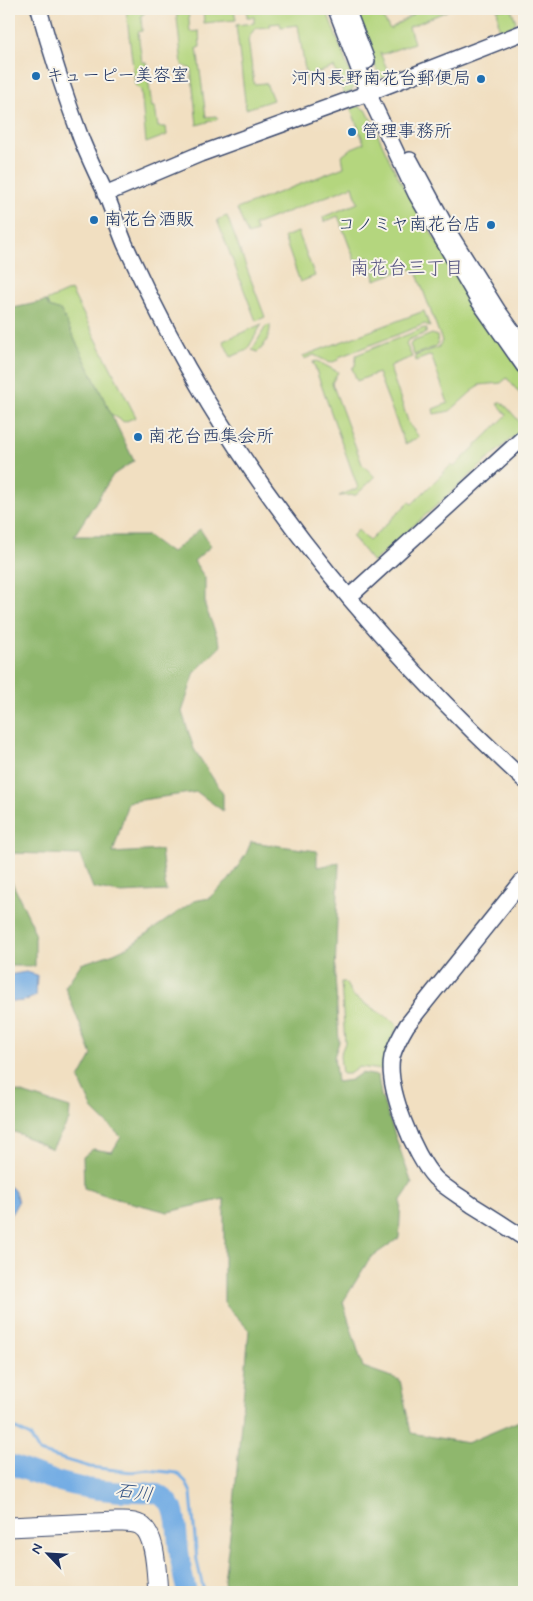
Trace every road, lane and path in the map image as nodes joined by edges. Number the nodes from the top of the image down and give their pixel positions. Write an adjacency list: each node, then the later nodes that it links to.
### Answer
1 (39, 9): 6 (street)
2 (336, 9): 5 (street)
3 (348, 9): 5 (street)
4 (524, 32): 5 (street)
5 (373, 92): 6 (street); 7 (street); 8 (street)
6 (105, 194): 10 (street)
7 (524, 347)
8 (524, 366)
9 (524, 437): 10 (street)
10 (349, 597): 11 (street)
11 (524, 780)
12 (524, 879): 13 (street)
13 (524, 1238)
14 (9, 1527): 15 (main road)
15 (158, 1592)

